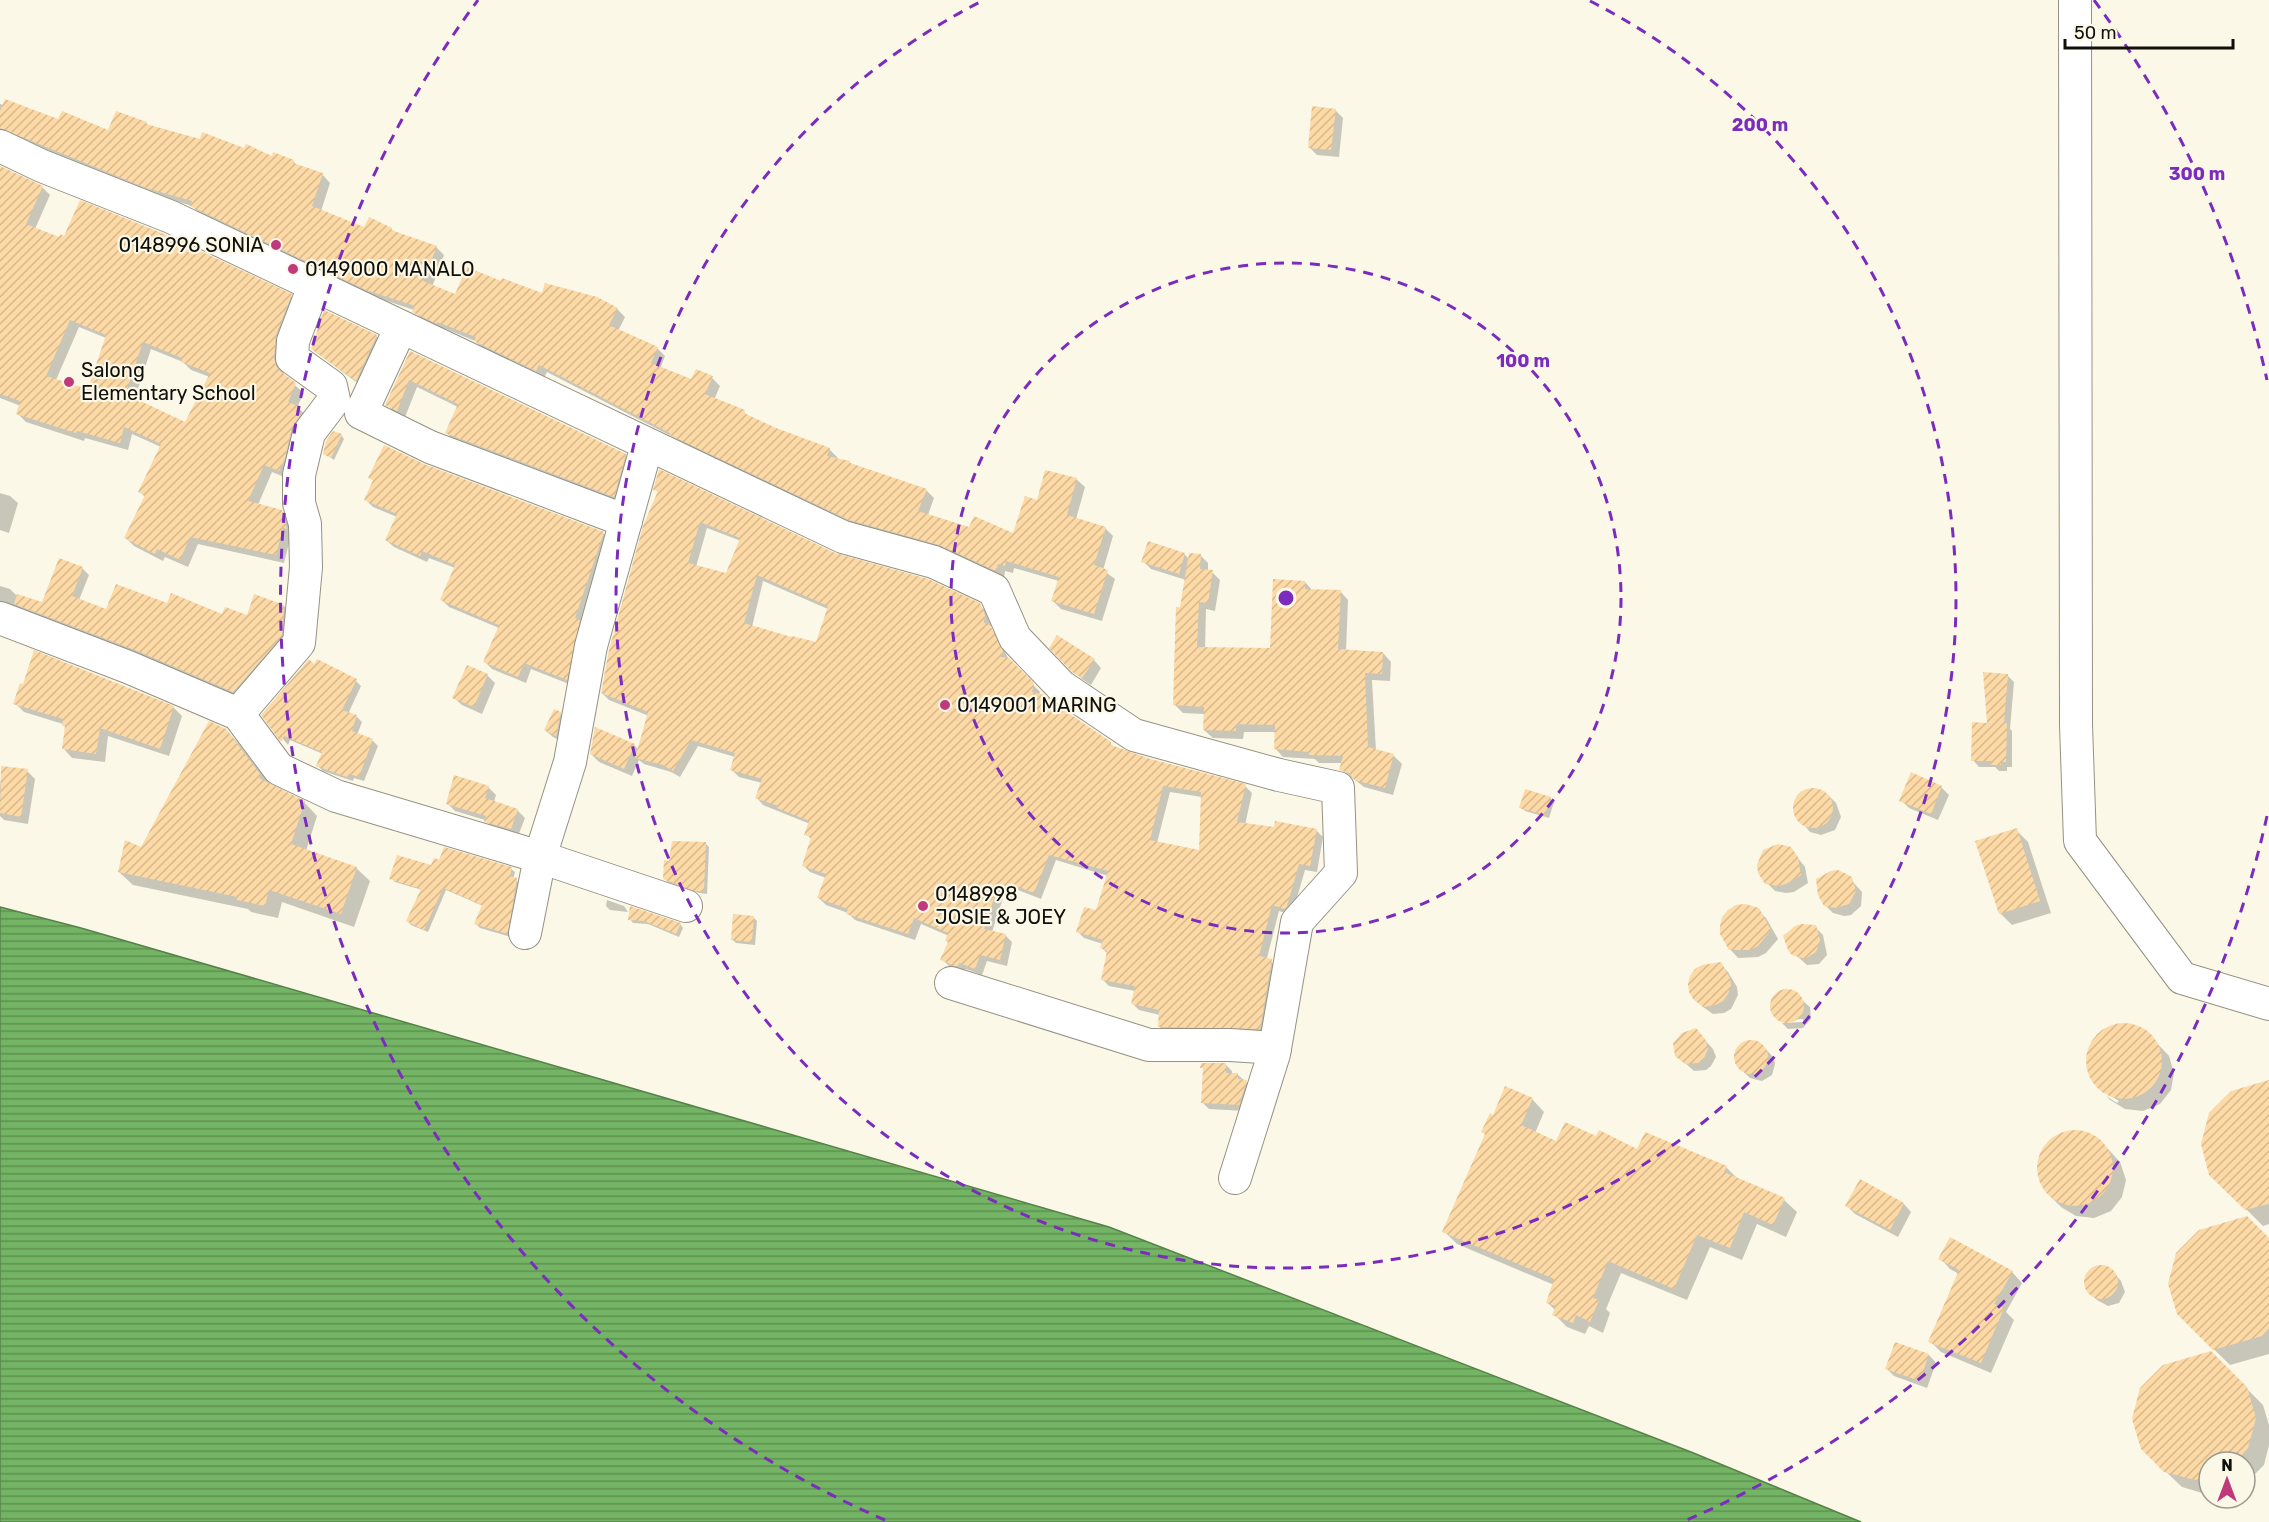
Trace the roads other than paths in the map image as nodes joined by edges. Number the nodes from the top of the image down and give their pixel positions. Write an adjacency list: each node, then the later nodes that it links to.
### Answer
1 (2075, 0): 13 (street)
2 (0, 146): 3 (street)
3 (314, 285): 4 (street); 8 (street)
4 (401, 327): 5 (street); 6 (street)
5 (647, 445): 6 (street); 14 (street)
6 (626, 521): 9 (street)
7 (0, 618): 8 (street)
8 (238, 714): 9 (street)
9 (540, 856): 10 (street); 11 (street)
10 (686, 906)
11 (525, 933)
12 (951, 983): 14 (street)
13 (2269, 1004)
14 (1275, 1047): 15 (street)
15 (1235, 1178)

